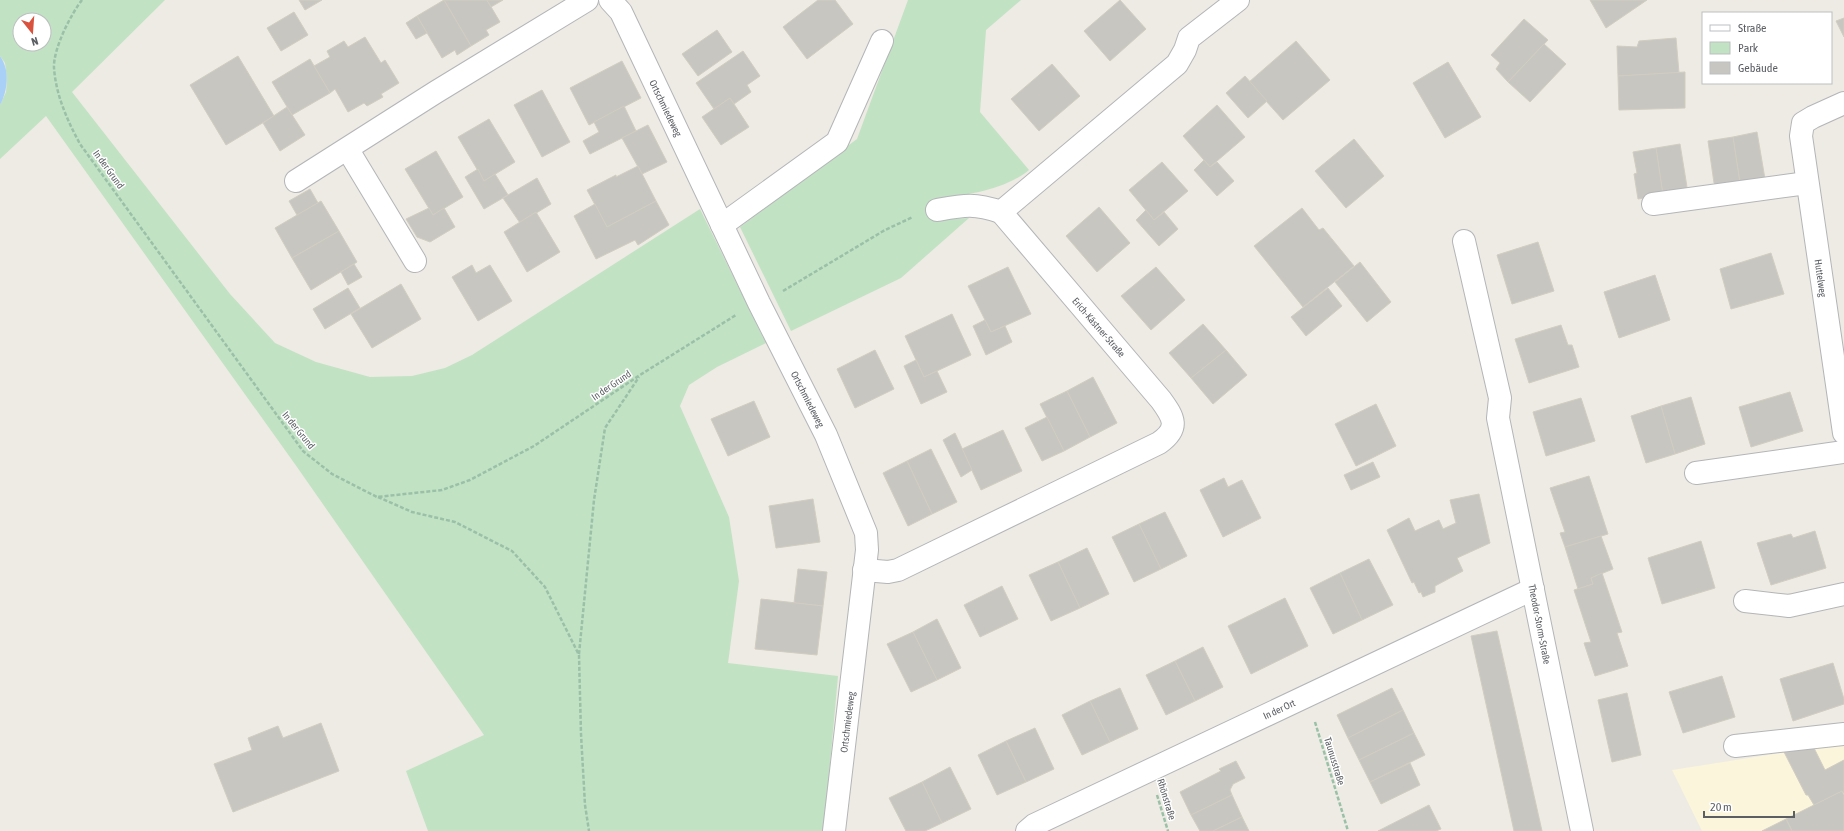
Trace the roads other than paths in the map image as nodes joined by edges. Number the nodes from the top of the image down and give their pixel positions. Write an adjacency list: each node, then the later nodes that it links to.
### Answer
1 (587, 0): 6 (street)
2 (610, 0): 12 (street, Ortschmiedeweg)
3 (1238, 0): 11 (street)
4 (882, 41): 12 (street)
5 (1844, 103): 8 (street, Huttelweg)
6 (348, 150): 7 (street); 14 (street)
7 (296, 181)
8 (1807, 183): 9 (street); 15 (street, Huttelweg)
9 (1652, 204)
10 (937, 210): 11 (street)
11 (1001, 212): 18 (street, Erich-Kästner-Straße)
12 (722, 224): 18 (street, Ortschmiedeweg)
13 (1464, 241): 19 (street, Theodor-Storm-Straße)
14 (415, 261)
15 (1844, 433)
16 (1844, 452): 17 (street)
17 (1696, 473)
18 (864, 570): 24 (street, Ortschmiedeweg)
19 (1533, 589): 25 (street, In der Ort); 26 (street, Theodor-Storm-Straße)
20 (1844, 594): 21 (street)
21 (1745, 600)
22 (1844, 734): 23 (street)
23 (1735, 746)
24 (834, 831)
25 (1027, 831)
26 (1582, 831)

